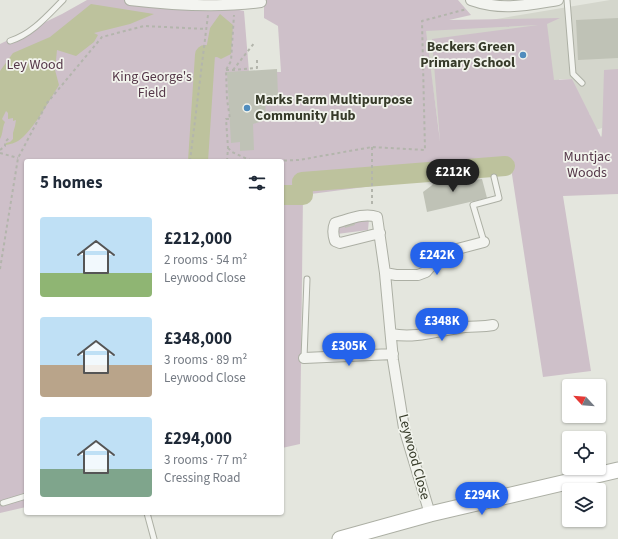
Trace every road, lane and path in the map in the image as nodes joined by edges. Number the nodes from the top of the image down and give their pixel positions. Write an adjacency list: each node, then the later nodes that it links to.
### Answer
1 (63, 0): 10 (lane)
2 (130, 0): 7 (street)
3 (471, 0): 4 (street); 17 (path)
4 (558, 0)
5 (567, 0): 15 (lane)
6 (261, 2): 8 (street)
7 (209, 4): 8 (street); 9 (path)
8 (235, 5): 13 (path)
9 (206, 29): 21 (path); 22 (path)
10 (10, 41)
11 (255, 42): 14 (path)
12 (257, 59): 14 (path)
13 (226, 70): 14 (path); 18 (path)
14 (233, 70)
15 (582, 83)
16 (8, 138): 19 (path)
17 (372, 147): 25 (path); 27 (path)
18 (228, 148): 23 (path); 24 (path)
19 (0, 150)
20 (0, 154): 21 (path)
21 (18, 158): 30 (path)
22 (190, 159)
23 (227, 159)
24 (248, 159)
25 (284, 161)
26 (494, 177): 29 (lane)
27 (372, 216): 28 (street, Leywood Close); 28 (street)
28 (380, 232): 31 (street, Leywood Close)
29 (484, 242): 31 (street)
30 (0, 270)
31 (385, 274): 34 (street, Leywood Close)
32 (307, 280): 36 (lane)
33 (493, 325): 34 (street)
34 (391, 334): 35 (street, Leywood Close)
35 (392, 354): 36 (street); 40 (street, Leywood Close)
36 (304, 358)
37 (618, 470): 40 (street)
38 (24, 497): 39 (lane)
39 (3, 503)
40 (430, 514): 43 (street)
41 (148, 515): 42 (lane)
42 (154, 539)
43 (340, 539)

